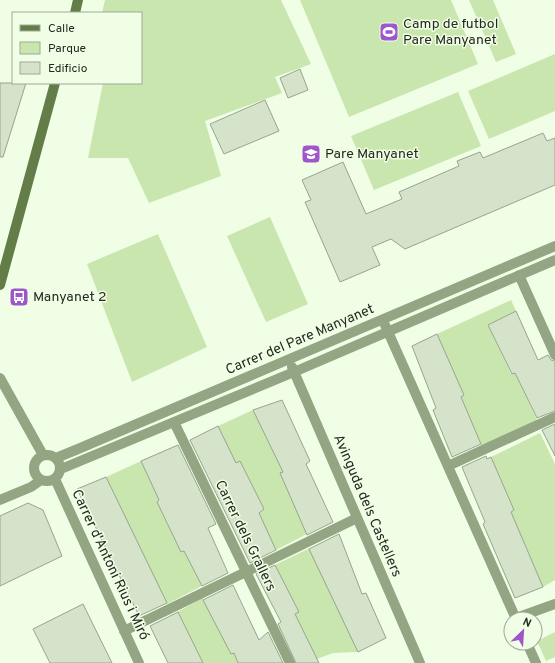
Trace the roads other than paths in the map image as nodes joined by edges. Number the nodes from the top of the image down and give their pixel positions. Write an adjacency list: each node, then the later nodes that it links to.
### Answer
1 (78, 0): 2 (main road)
2 (75, 12)
3 (56, 84): 6 (main road)
4 (555, 246): 9 (street, Carrer del Pare Manyanet)
5 (555, 260): 7 (street, Carrer del Pare Manyanet)
6 (2, 270): 8 (main road)
7 (519, 275): 10 (street, Carrer del Pare Manyanet); 11 (street)
8 (0, 285)
9 (383, 320): 10 (street); 12 (street, Carrer del Pare Manyanet)
10 (387, 331): 13 (street, Carrer del Pare Manyanet); 19 (street)
11 (555, 356)
12 (289, 360): 13 (street, Avinguda dels Castellers); 18 (street, Carrer del Pare Manyanet)
13 (294, 372): 16 (street, Carrer del Pare Manyanet); 24 (street, Avinguda dels Castellers)
14 (0, 378): 17 (street)
15 (555, 417): 19 (street)
16 (174, 422): 20 (street, Carrer del Pare Manyanet); 25 (street, Carrer dels Grallers)
17 (43, 455): 18 (street); 22 (street)
18 (56, 458): 20 (street)
19 (448, 466): 27 (street)
20 (61, 469): 21 (street)
21 (55, 479): 22 (street); 29 (street, Carrer d'Antoni Rius i Miró)
22 (41, 480): 23 (street)
23 (0, 500)
24 (357, 518): 25 (street); 33 (street, Avinguda dels Castellers)
25 (247, 571): 29 (street); 32 (street, Carrer dels Grallers)
26 (555, 604): 28 (street)
27 (512, 611)
28 (537, 611)
29 (124, 631): 31 (street, Carrer d'Antoni Rius i Miró)
30 (531, 651): 34 (street)
31 (139, 663)
32 (290, 663)
33 (420, 663)
34 (536, 663)

